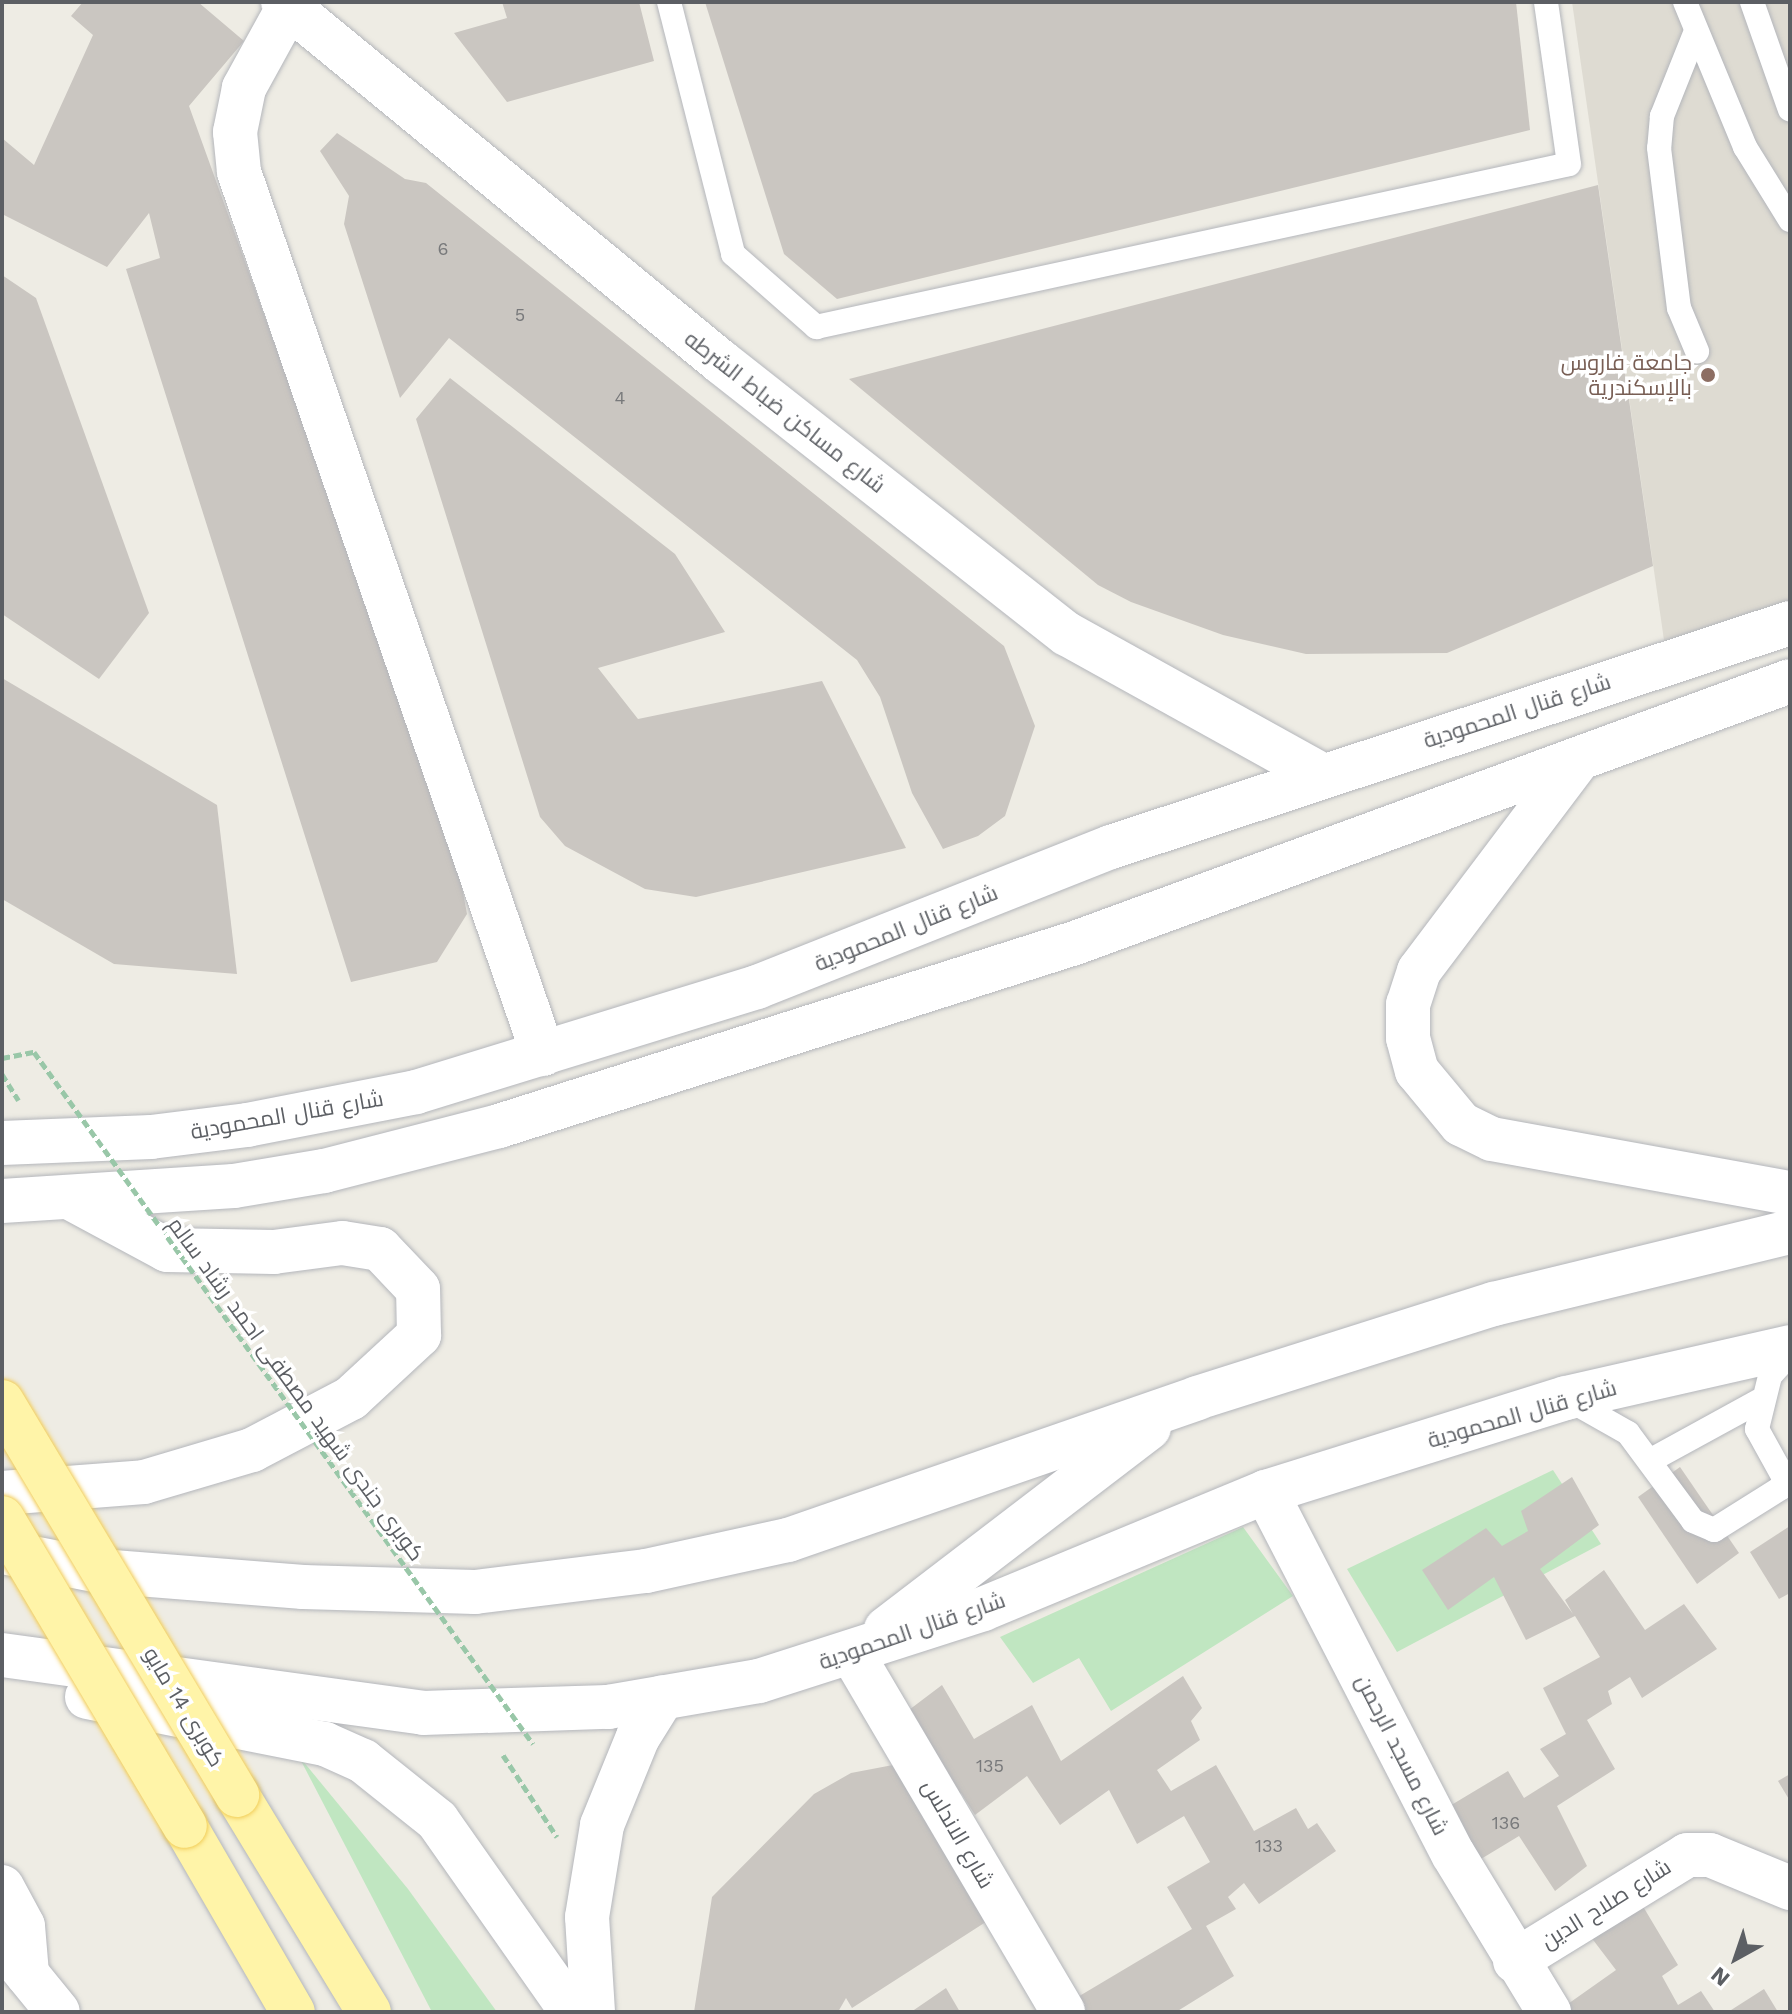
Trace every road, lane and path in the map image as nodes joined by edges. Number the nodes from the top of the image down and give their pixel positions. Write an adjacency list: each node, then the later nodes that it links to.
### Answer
1 (669, 2): 2 (lane)
2 (1546, 2)
3 (1685, 2): 6 (lane)
4 (1752, 2): 7 (lane)
5 (289, 3): 13 (main road, شارع مساكن ضباط الشرطه); 14 (main road)
6 (1696, 31): 8 (lane); 9 (lane)
7 (1790, 110)
8 (1790, 220)
9 (1697, 351)
10 (1790, 623): 13 (main road, شارع قنال المحمودية)
11 (1790, 681): 12 (main road)
12 (1578, 760): 17 (main road); 18 (main road)
13 (1320, 774): 14 (main road, شارع قنال المحمودية)
14 (543, 1054): 16 (main road, شارع قنال المحمودية)
15 (2, 1058): 37 (path, كوبرى جندى شهيد مصطفى احمد رشاد سالم, bridge)
16 (2, 1143)
17 (1790, 1193)
18 (74, 1200): 19 (main road); 29 (main road)
19 (2, 1201)
20 (1790, 1232): 26 (main road)
21 (1790, 1347): 23 (main road, شارع قنال المحمودية)
22 (1790, 1354): 24 (lane)
23 (1566, 1398): 27 (lane); 28 (main road, شارع قنال المحمودية)
24 (1759, 1401): 27 (lane); 27 (lane)
25 (2, 1402): 45 (main road, كوبرى 14 مايو, bridge)
26 (1178, 1405): 31 (main road); 33 (main road)
27 (1653, 1459)
28 (1266, 1492): 33 (main road, شارع قنال المحمودية); 42 (main road, شارع مسجد الرحمن)
29 (2, 1493)
30 (2, 1518): 44 (main road, bridge)
31 (2, 1552)
32 (2, 1655): 36 (main road, شارع قنال المحمودية)
33 (853, 1655): 35 (main road, شارع قنال المحمودية); 48 (main road, شارع الاندلس)
34 (2, 1680): 46 (main road)
35 (663, 1697): 36 (main road, شارع قنال المحمودية); 40 (main road)
36 (477, 1714): 40 (path)
37 (533, 1744)
38 (2, 1887): 41 (main road)
39 (1790, 1888): 42 (main road, شارع صلاح الدين)
40 (590, 1889): 47 (main road)
41 (15, 1959): 43 (main road)
42 (1515, 1961): 49 (main road, شارع مسجد الرحمن)
43 (58, 2012)
44 (293, 2012)
45 (369, 2012)
46 (572, 2012)
47 (593, 2012)
48 (1063, 2012)
49 (1549, 2012)

